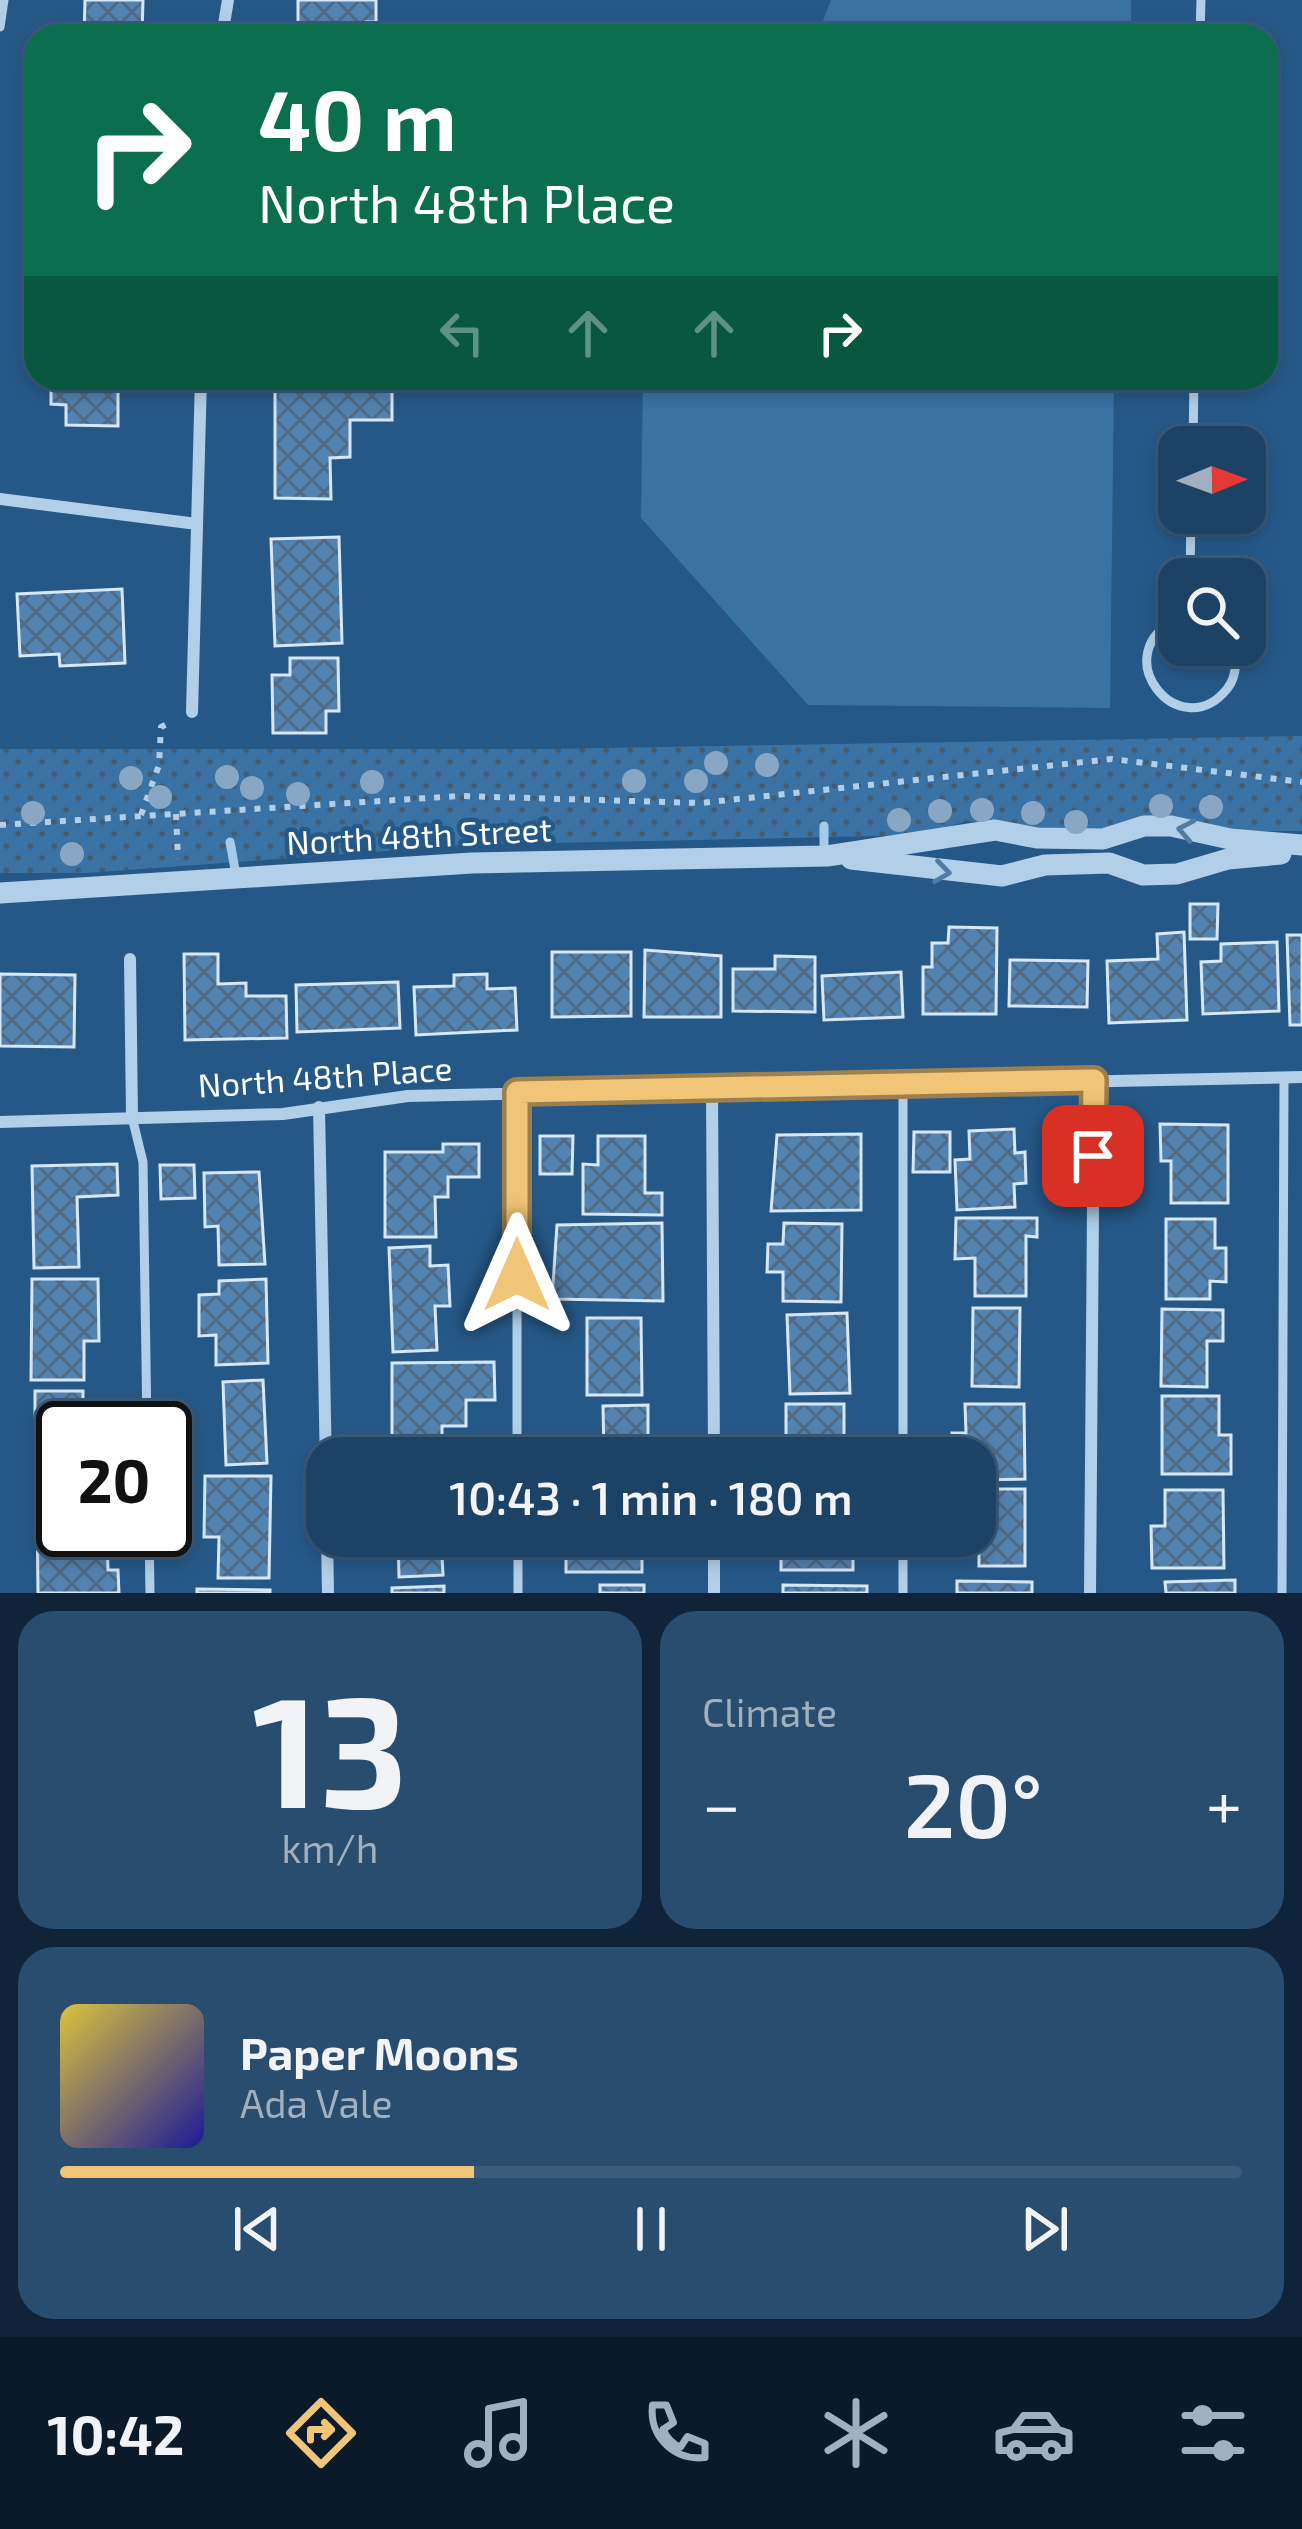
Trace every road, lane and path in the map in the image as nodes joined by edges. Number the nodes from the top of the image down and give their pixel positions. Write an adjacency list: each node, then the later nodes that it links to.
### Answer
1 (4, 0): 2 (lane)
2 (0, 27)
3 (201, 390): 7 (street)
4 (1194, 390): 5 (lane)
5 (1193, 426)
6 (0, 500): 7 (street)
7 (197, 524): 10 (street)
8 (1158, 635): 9 (lane)
9 (1236, 666)
10 (192, 712): 13 (path)
11 (1302, 782): 12 (path)
12 (176, 814): 13 (path); 17 (path)
13 (141, 815): 14 (path)
14 (0, 825)
15 (1302, 849): 16 (street, North 48th Street, one-way to 16); 16 (street, North 48th Street, one-way to 15)
16 (826, 856): 17 (street, North 48th Street)
17 (180, 884): 18 (street, North 48th Street)
18 (5, 890)
19 (130, 958): 27 (street)
20 (1284, 1077): 21 (street, North 48th Place); 22 (street, North 48th Place); 45 (lane)
21 (1302, 1077)
22 (1094, 1080): 23 (street, North 48th Place); 44 (street)
23 (903, 1083): 24 (street, North 48th Place); 33 (lane)
24 (712, 1087): 25 (street, North 48th Place); 32 (street)
25 (517, 1092): 26 (street, North 48th Place); 31 (lane)
26 (319, 1107): 27 (street, North 48th Place); 30 (street)
27 (132, 1116): 28 (street, North 48th Place); 29 (lane)
28 (0, 1122)
29 (147, 1401)
30 (325, 1437)
31 (518, 1437)
32 (714, 1437)
33 (903, 1437)
34 (149, 1557): 39 (lane)
35 (327, 1557): 40 (street)
36 (518, 1557): 41 (lane)
37 (714, 1557): 42 (street)
38 (903, 1557): 43 (lane)
39 (150, 1593)
40 (328, 1593)
41 (518, 1593)
42 (714, 1593)
43 (903, 1593)
44 (1090, 1593)
45 (1282, 1593)

